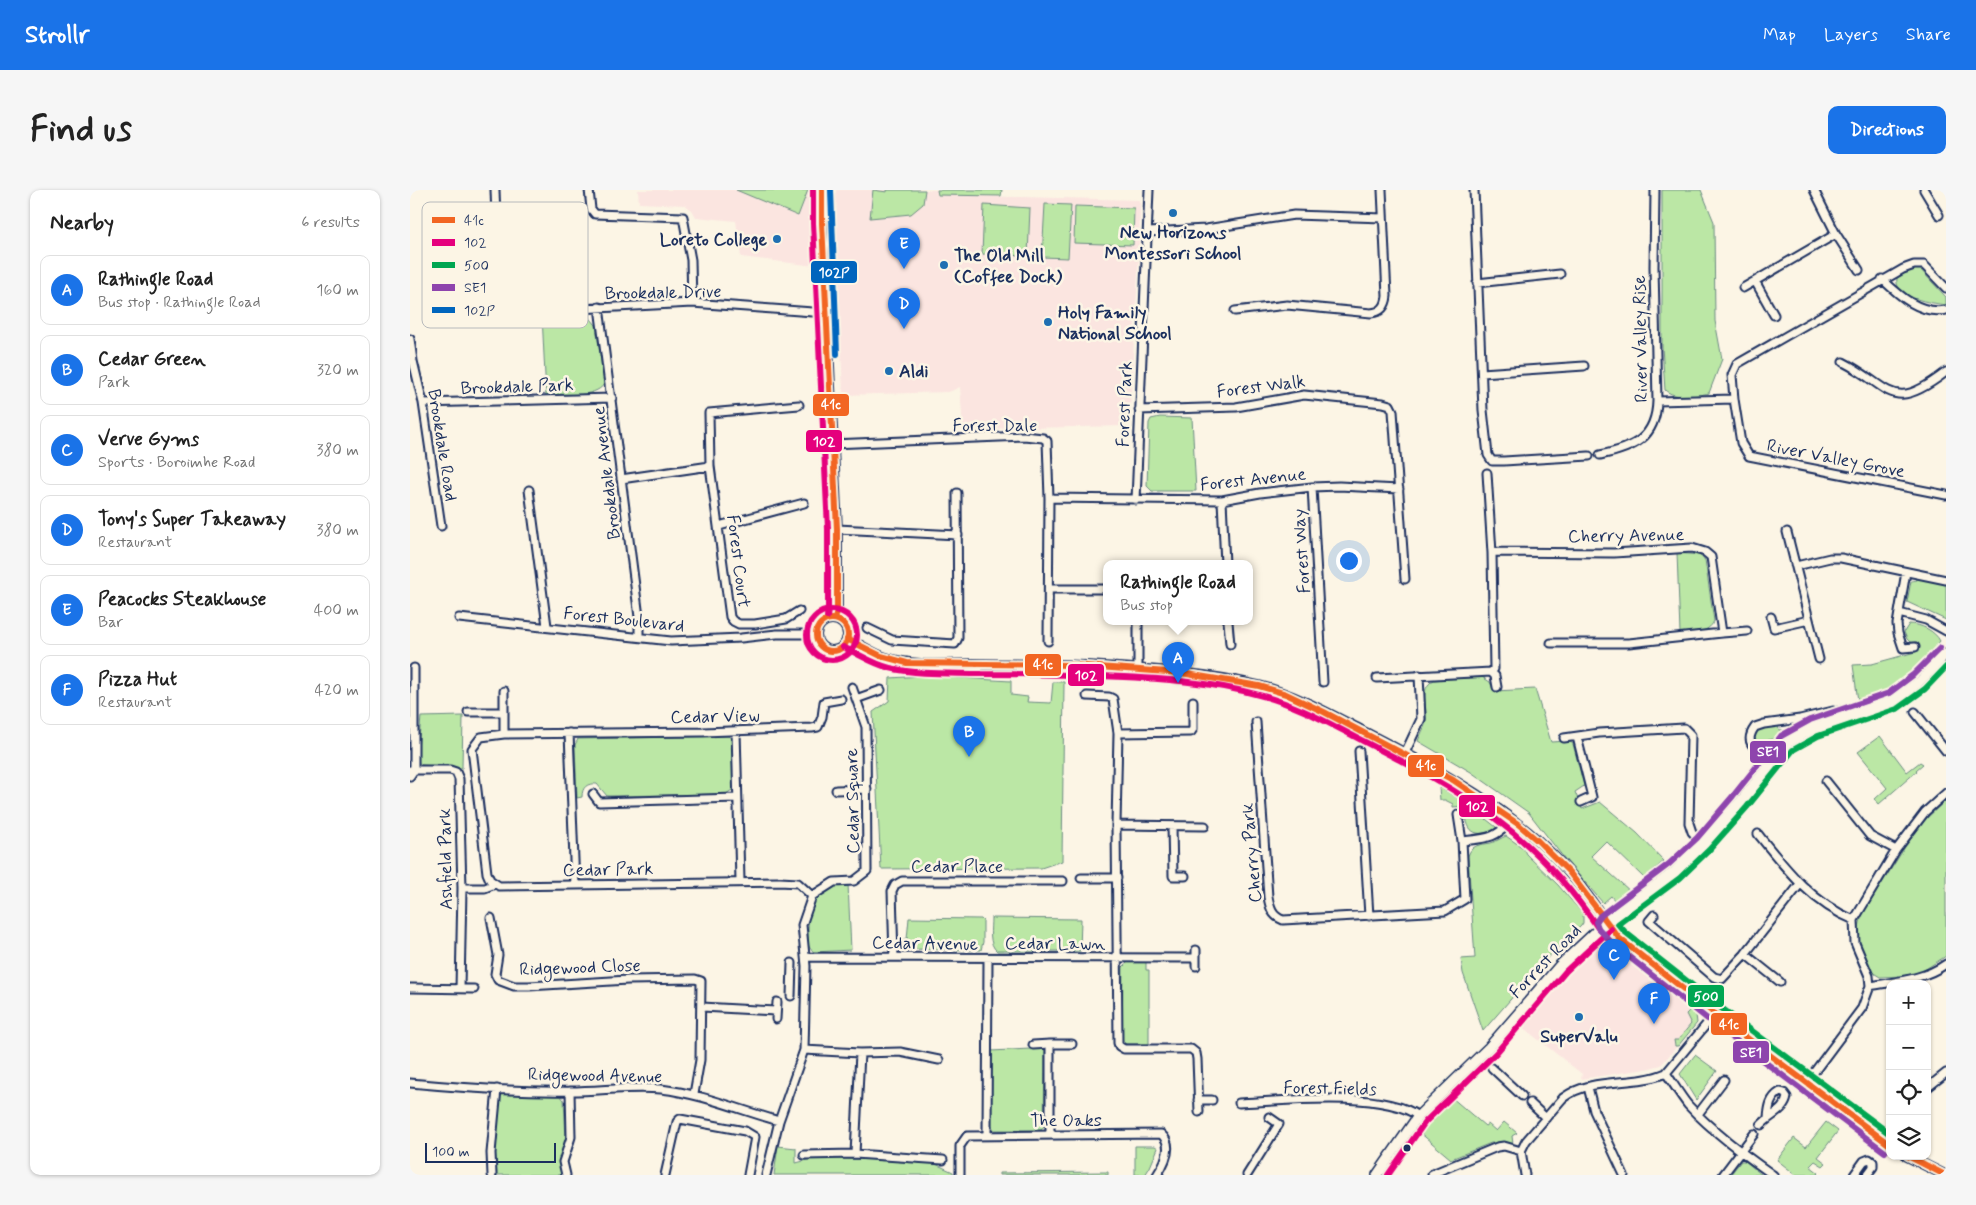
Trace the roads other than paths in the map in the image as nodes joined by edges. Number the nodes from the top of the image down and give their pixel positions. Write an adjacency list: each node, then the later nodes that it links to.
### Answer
1 (589, 190): 20 (street)
2 (822, 190): 25 (street)
3 (1149, 190): 11 (street, Forest Park)
4 (1382, 190): 10 (street)
5 (1474, 190): 17 (street)
6 (1655, 190): 34 (street, River Valley Rise)
7 (1814, 190): 12 (street)
8 (1924, 190): 9 (street)
9 (1938, 215)
10 (1383, 218): 11 (street); 24 (street)
11 (1148, 232): 37 (street, Forest Park)
12 (1836, 234): 13 (street); 16 (street)
13 (1859, 270)
14 (1560, 274): 17 (street)
15 (1882, 280): 19 (street, River Valley Grove); 23 (street); 33 (street, River Valley Grove)
16 (1756, 281): 18 (street); 26 (street)
17 (1477, 282): 31 (street)
18 (1743, 288)
19 (1946, 288)
20 (692, 303): 21 (street, Brookdale Drive); 25 (street, Brookdale Drive)
21 (600, 307): 22 (street, Brookdale Drive); 32 (street, Brookdale Avenue)
22 (588, 308)
23 (1946, 310)
24 (1235, 311)
25 (826, 313): 38 (street)
26 (1774, 315)
27 (410, 339): 35 (street, Brookdale Road)
28 (1843, 362): 30 (street)
29 (1584, 366): 31 (street)
30 (1946, 372)
31 (1482, 373): 40 (street)
32 (612, 398): 35 (street, Brookdale Park); 43 (street, Brookdale Avenue)
33 (1734, 399): 34 (street); 48 (street, River Valley Grove)
34 (1657, 401): 39 (street, River Valley Rise)
35 (423, 403): 53 (street, Brookdale Road)
36 (798, 405): 41 (street, Forest Court)
37 (1139, 410): 45 (street, Forest Walk); 50 (street, Forest Park)
38 (832, 444): 49 (street, Forest Dale); 55 (street)
39 (1600, 455)
40 (1589, 456)
41 (710, 466): 43 (street); 54 (street, Forest Court)
42 (1487, 473): 58 (street)
43 (621, 479): 80 (street, Brookdale Avenue)
44 (1312, 488): 45 (street, Forest Avenue); 51 (street, Forest Avenue); 94 (street, Forest Way)
45 (1399, 489): 62 (street, Forest Walk)
46 (529, 490): 74 (street)
47 (957, 493): 57 (street)
48 (1946, 495)
49 (1049, 498): 50 (street, Forest Avenue); 64 (street, Forest Dale)
50 (1136, 500): 51 (street, Forest Avenue)
51 (1222, 500): 59 (street)
52 (804, 502): 54 (street)
53 (441, 526)
54 (719, 526): 66 (street, Forest Court)
55 (837, 529): 57 (street); 70 (street)
56 (1787, 532): 60 (street)
57 (958, 535): 75 (street)
58 (1492, 552): 78 (street, Cherry Avenue); 90 (street)
59 (1226, 560)
60 (1796, 566): 61 (street); 71 (street)
61 (1906, 572): 63 (street); 67 (street)
62 (1405, 579)
63 (1946, 580)
64 (1049, 589): 65 (street); 82 (street, Forest Dale)
65 (1103, 589)
66 (799, 611)
67 (1899, 613): 77 (street); 85 (street)
68 (1771, 617): 71 (street)
69 (460, 618): 74 (street, Forest Boulevard)
70 (835, 619): 79 (street); 81 (street)
71 (1809, 620): 87 (street)
72 (1138, 625): 89 (street)
73 (1228, 625): 83 (street)
74 (547, 626): 80 (street, Forest Boulevard)
75 (867, 628)
76 (1747, 631): 78 (street)
77 (1946, 631)
78 (1722, 633): 84 (street)
79 (816, 634): 80 (street, Forest Boulevard); 81 (street)
80 (639, 636)
81 (847, 639): 89 (street)
82 (1048, 641)
83 (1230, 644)
84 (1551, 644)
85 (1915, 647)
86 (1946, 654): 117 (street, Forrest Road)
87 (1819, 659)
88 (414, 668): 92 (street)
89 (1138, 669): 116 (street)
90 (1491, 672): 91 (street); 96 (street)
91 (1419, 675): 93 (street); 116 (street)
92 (412, 678): 118 (street)
93 (1377, 678)
94 (1323, 682)
95 (852, 687): 101 (street, Cedar Square)
96 (1496, 687)
97 (880, 690): 101 (street)
98 (504, 692): 105 (street)
99 (1087, 696): 110 (street)
100 (841, 699): 108 (street, Cedar View)
101 (856, 699): 120 (street, Cedar Square)
102 (1193, 701): 110 (street)
103 (1833, 711): 117 (street)
104 (468, 712): 105 (street)
105 (504, 712): 111 (street)
106 (1915, 712): 114 (street)
107 (1256, 722): 146 (street, Cherry Park)
108 (736, 731): 109 (street, Cedar View); 124 (street)
109 (569, 733): 111 (street, Cedar View); 142 (street)
110 (1118, 733): 128 (street)
111 (504, 734): 140 (street)
112 (1577, 737): 113 (street); 125 (street); 133 (street)
113 (1564, 738)
114 (1946, 751)
115 (1359, 752): 146 (street)
116 (1405, 753): 127 (street)
117 (1773, 759): 133 (street, Forrest Road)
118 (411, 772): 143 (street, Ashfield Park)
119 (1826, 781): 134 (street)
120 (867, 789): 121 (street); 144 (street, Cedar Square)
121 (836, 790)
122 (1946, 793): 134 (street)
123 (593, 794): 124 (street)
124 (737, 798): 138 (street)
125 (1581, 802)
126 (1458, 815): 132 (street, Cherry Park)
127 (1512, 820): 132 (street); 149 (street)
128 (1116, 825): 129 (street); 137 (street)
129 (1172, 826): 130 (street); 135 (street)
130 (1205, 826)
131 (1758, 834): 141 (street)
132 (1462, 841): 146 (street, Cherry Park)
133 (1702, 844): 149 (street, Forrest Road)
134 (1896, 850): 148 (street)
135 (1184, 876)
136 (1081, 878): 137 (street)
137 (1117, 878): 155 (street)
138 (740, 881): 142 (street, Cedar Park); 144 (street, Cedar Park)
139 (1063, 881): 153 (street, Cedar Place)
140 (495, 884): 142 (street, Cedar Park); 143 (street, Cedar Park)
141 (1800, 884): 148 (street); 151 (street)
142 (575, 885)
143 (462, 888): 163 (street, Ashfield Park)
144 (812, 896): 152 (street)
145 (1654, 914): 151 (street)
146 (1369, 916)
147 (491, 918): 167 (street, Ridgewood Close)
148 (1854, 920): 161 (street)
149 (1605, 923): 169 (street); 195 (street, Forrest Road)
150 (1196, 950): 155 (street)
151 (1745, 954): 160 (street)
152 (806, 956): 153 (street, Cedar Avenue); 158 (street)
153 (894, 957): 154 (street, Cedar Avenue)
154 (988, 958): 155 (street, Cedar Lawn); 203 (street, Cedar Avenue)
155 (1117, 958): 189 (street, Cedar Lawn)
156 (792, 963): 159 (street)
157 (1946, 964): 161 (street)
158 (806, 978): 159 (street); 174 (street)
159 (792, 979): 165 (street)
160 (1780, 982)
161 (1870, 986): 182 (street)
162 (410, 988): 163 (street)
163 (460, 989): 164 (street)
164 (474, 989)
165 (792, 996)
166 (777, 1002): 168 (street)
167 (702, 1006): 168 (street); 187 (street, Ridgewood Close)
168 (776, 1011): 170 (street)
169 (1715, 1014): 178 (street); 182 (street)
170 (776, 1019)
171 (1050, 1044): 172 (street); 173 (street); 202 (street)
172 (1072, 1044)
173 (1033, 1045)
174 (804, 1050): 175 (street); 199 (street)
175 (860, 1053): 176 (street); 207 (street)
176 (939, 1060)
177 (1492, 1068): 188 (street)
178 (1666, 1073): 184 (street); 194 (street)
179 (1946, 1073): 183 (street)
180 (1724, 1080): 194 (street)
181 (410, 1083): 185 (street, Ridgewood Avenue)
182 (1806, 1083): 204 (street)
183 (1931, 1085)
184 (1588, 1087): 198 (street); 224 (street)
185 (498, 1089): 186 (street, Ridgewood Avenue); 214 (street)
186 (570, 1091): 187 (street, Ridgewood Avenue); 215 (street)
187 (694, 1094): 199 (street, Ridgewood Avenue)
188 (1522, 1096)
189 (1198, 1100): 190 (street); 193 (street, Cedar Lawn)
190 (1212, 1100)
191 (1238, 1103): 195 (street, Forest Fields)
192 (1530, 1103): 198 (street)
193 (1199, 1112)
194 (1698, 1114): 206 (street)
195 (1418, 1116): 222 (street, Forrest Road)
196 (1269, 1117): 221 (street)
197 (1768, 1117): 200 (street)
198 (1546, 1118): 205 (street)
199 (779, 1121): 218 (street)
200 (1761, 1125)
201 (1754, 1134): 206 (street)
202 (1050, 1135): 203 (street, The Oaks); 220 (street, The Oaks)
203 (987, 1136): 219 (street, The Oaks)
204 (1886, 1142)
205 (1521, 1151): 212 (street); 223 (street)
206 (1741, 1151): 225 (street); 226 (street)
207 (855, 1154): 208 (street); 210 (street)
208 (804, 1155)
209 (1444, 1159): 212 (street)
210 (942, 1160)
211 (1915, 1160): 229 (street)
212 (1447, 1168): 213 (street)
213 (1432, 1174)
214 (492, 1175)
215 (566, 1175)
216 (665, 1175): 217 (street)
217 (748, 1175)
218 (766, 1175)
219 (960, 1175)
220 (1157, 1175)
221 (1247, 1175)
222 (1377, 1175)
223 (1525, 1175)
224 (1624, 1175)
225 (1723, 1175)
226 (1773, 1175)
227 (1854, 1175): 228 (street)
228 (1867, 1175)
229 (1945, 1175)

